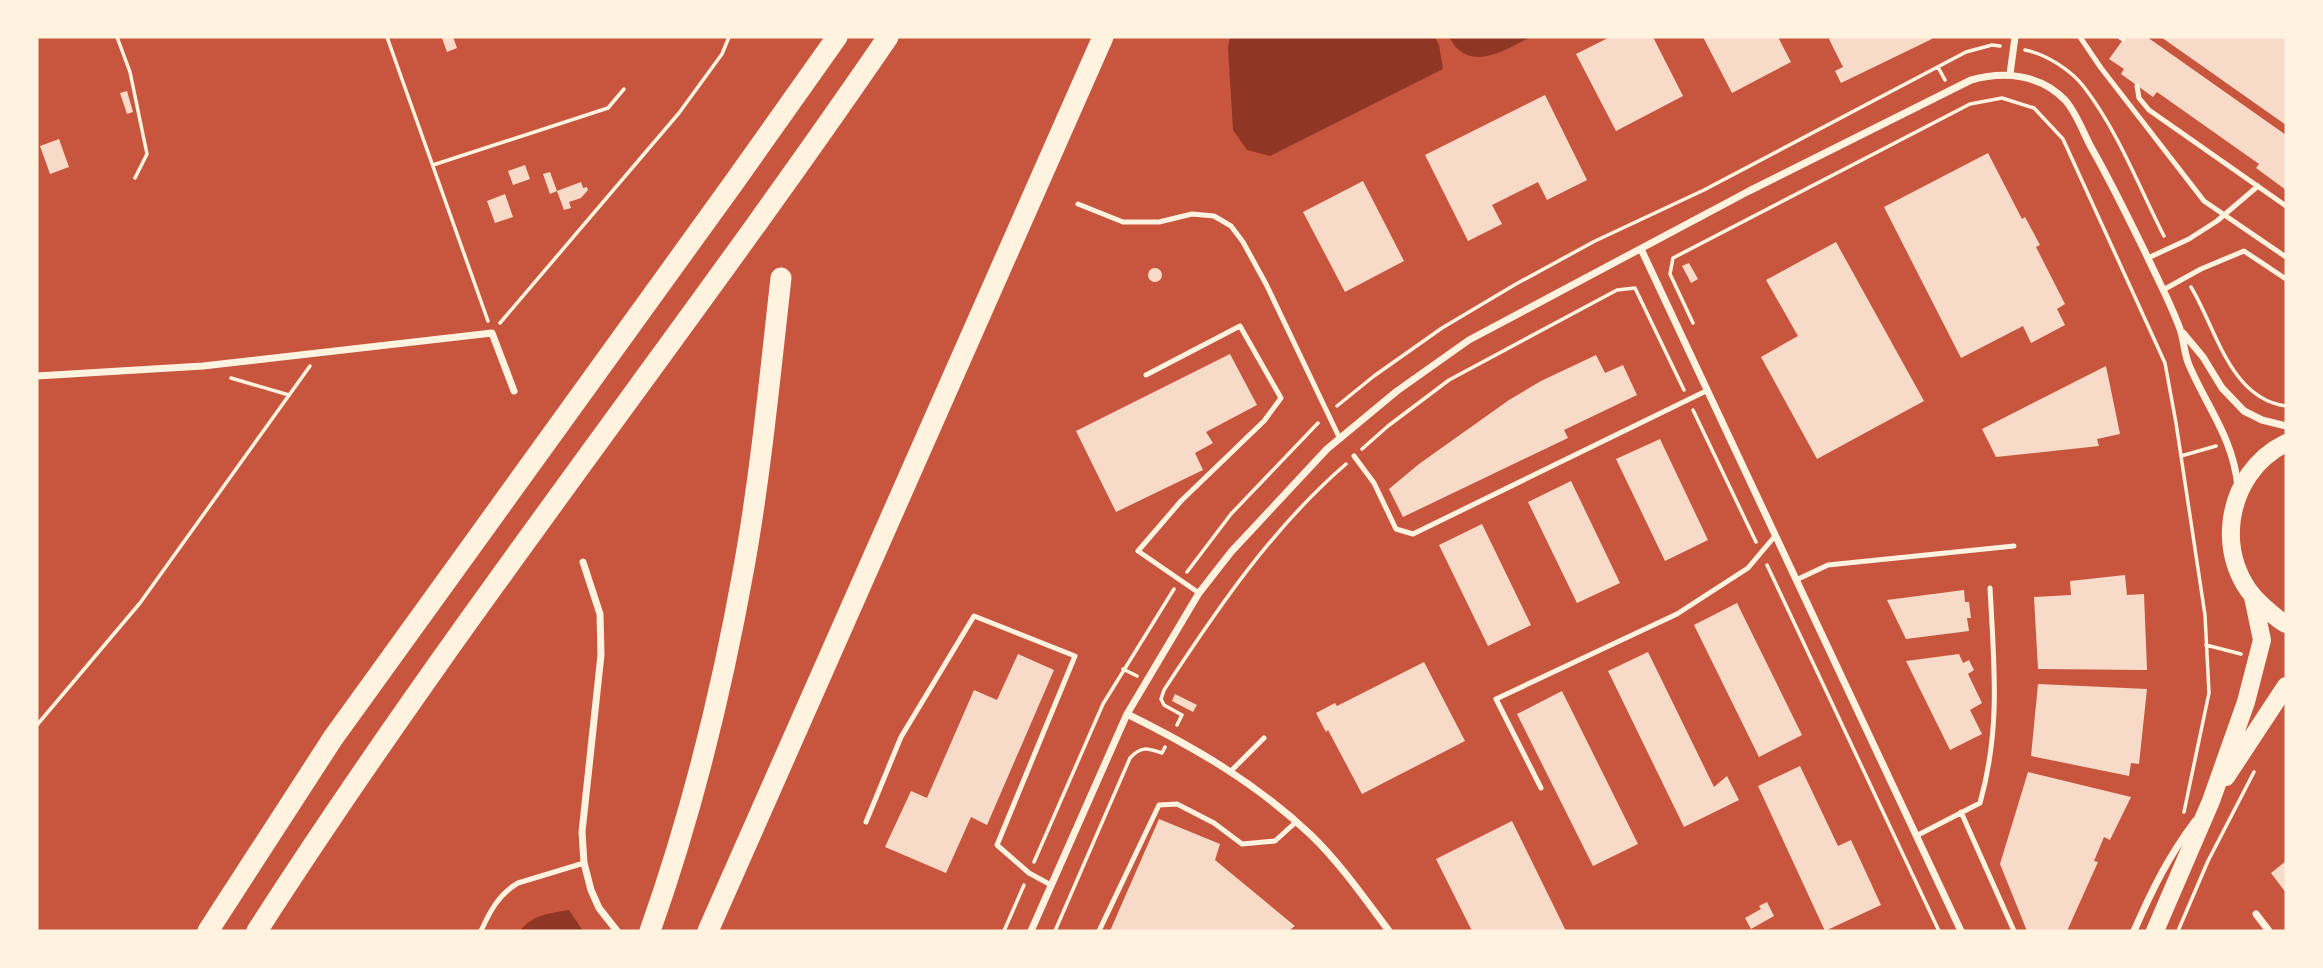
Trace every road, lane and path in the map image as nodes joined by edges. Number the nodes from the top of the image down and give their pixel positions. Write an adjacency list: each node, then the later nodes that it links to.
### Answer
1 (117, 37): 14 (path)
2 (387, 37): 13 (path)
3 (729, 37): 29 (path)
4 (837, 37): 73 (highway)
5 (888, 37): 74 (highway)
6 (1103, 37): 78 (highway)
7 (2015, 37): 9 (street)
8 (2080, 37): 18 (lane)
9 (2014, 48): 10 (street); 19 (path); 39 (path)
10 (2010, 74): 20 (street); 22 (street)
11 (2137, 86): 15 (lane)
12 (624, 89): 13 (path)
13 (433, 165): 29 (path)
14 (135, 178)
15 (2258, 186): 17 (lane); 18 (lane)
16 (1078, 204): 39 (lane)
17 (2286, 206)
18 (2225, 215): 19 (lane); 21 (lane)
19 (2169, 247): 22 (lane)
20 (1641, 249): 35 (street); 41 (street)
21 (2286, 257)
22 (2148, 258): 27 (street)
23 (2185, 277): 25 (lane); 27 (lane); 38 (path)
24 (781, 278): 77 (highway)
25 (2286, 279)
26 (1674, 283): 67 (path)
27 (2163, 290): 28 (street)
28 (2181, 330): 40 (street); 44 (street)
29 (492, 333): 30 (street); 34 (street)
30 (319, 353): 32 (street); 36 (path)
31 (1146, 375): 50 (lane)
32 (37, 376)
33 (225, 376): 36 (path)
34 (514, 391)
35 (1706, 391): 37 (lane); 45 (street)
36 (289, 395): 57 (path)
37 (1688, 399): 43 (lane); 43 (path); 47 (path)
38 (2286, 406)
39 (1327, 414): 41 (lane); 50 (path)
40 (2286, 426)
41 (1340, 439): 52 (street)
42 (2286, 443): 44 (main road)
43 (1354, 456): 58 (path)
44 (2239, 492): 53 (main road)
45 (1775, 536): 47 (lane); 49 (street)
46 (2014, 545): 49 (lane)
47 (1762, 554): 62 (lane); 84 (path)
48 (583, 562): 69 (street)
49 (1796, 580): 68 (street)
50 (1180, 581): 52 (lane); 70 (path)
51 (1990, 588): 64 (lane)
52 (1199, 593): 56 (street)
53 (2253, 597): 54 (main road); 63 (main road)
54 (2286, 624)
55 (2286, 685): 63 (main road)
56 (1127, 714): 58 (street); 71 (street)
57 (37, 724)
58 (1171, 737): 61 (street); 81 (path)
59 (1264, 738): 61 (lane)
60 (2258, 764): 89 (path)
61 (1231, 771): 66 (street)
62 (1541, 788)
63 (2211, 801): 87 (street); 88 (main road)
64 (1961, 813): 68 (lane); 86 (lane)
65 (866, 822): 70 (lane)
66 (1296, 822): 82 (lane); 83 (street)
67 (2181, 822)
68 (1916, 836): 85 (street)
69 (584, 863): 75 (lane); 76 (street)
70 (1029, 873): 71 (lane); 79 (path)
71 (1051, 885): 80 (street)
72 (2256, 914): 90 (street)
73 (208, 931)
74 (257, 931)
75 (481, 931)
76 (617, 931)
77 (650, 931)
78 (708, 931)
79 (1004, 931)
80 (1031, 931)
81 (1055, 931)
82 (1099, 931)
83 (1389, 931)
84 (1940, 931)
85 (1959, 931)
86 (2014, 931)
87 (2134, 931)
88 (2155, 931)
89 (2178, 931)
90 (2269, 931)

